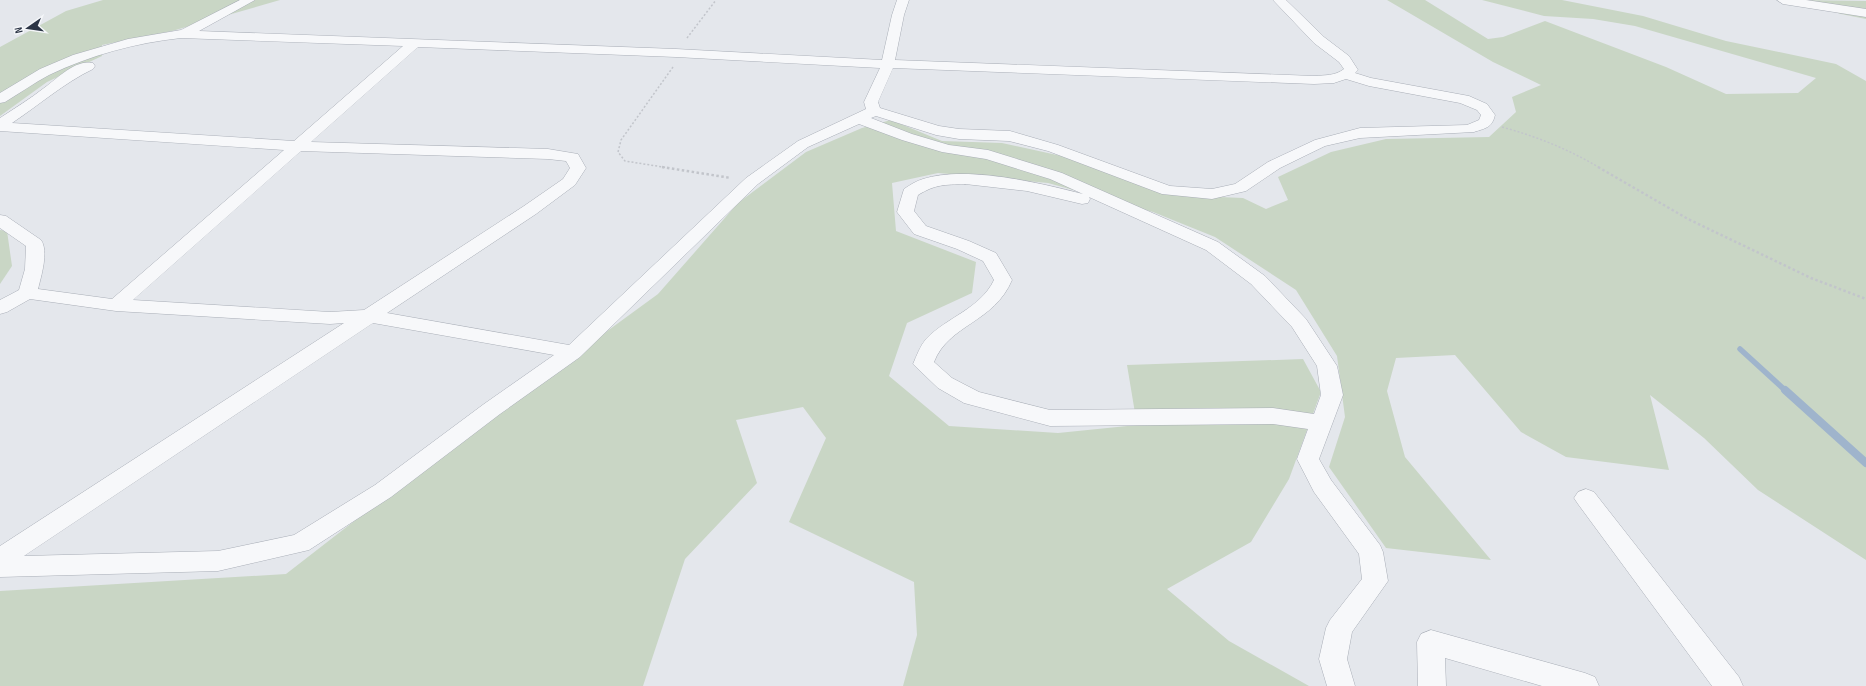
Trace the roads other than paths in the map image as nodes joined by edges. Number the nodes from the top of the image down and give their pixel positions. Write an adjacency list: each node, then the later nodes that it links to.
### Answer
1 (249, 0): 6 (street)
2 (903, 0): 8 (street)
3 (1279, 0): 9 (street)
4 (1783, 0): 5 (street)
5 (1866, 13)
6 (181, 34): 7 (street); 10 (street); 13 (street)
7 (414, 44): 8 (street); 14 (street)
8 (888, 64): 9 (street); 11 (street)
9 (1346, 75): 11 (street)
10 (0, 99)
11 (874, 111): 12 (street)
12 (858, 118): 15 (street); 21 (street)
13 (0, 126): 14 (street)
14 (299, 146): 18 (street); 20 (street)
15 (1118, 205): 22 (street); 22 (street)
16 (0, 220): 17 (street)
17 (27, 293): 18 (street); 19 (street)
18 (116, 305): 20 (street)
19 (0, 308)
20 (369, 316): 21 (street); 24 (street)
21 (573, 352): 25 (street)
22 (1322, 423): 26 (street)
23 (1586, 498): 29 (street)
24 (0, 559)
25 (0, 567)
26 (1341, 686)
27 (1432, 686): 28 (street)
28 (1585, 686)
29 (1729, 686)

